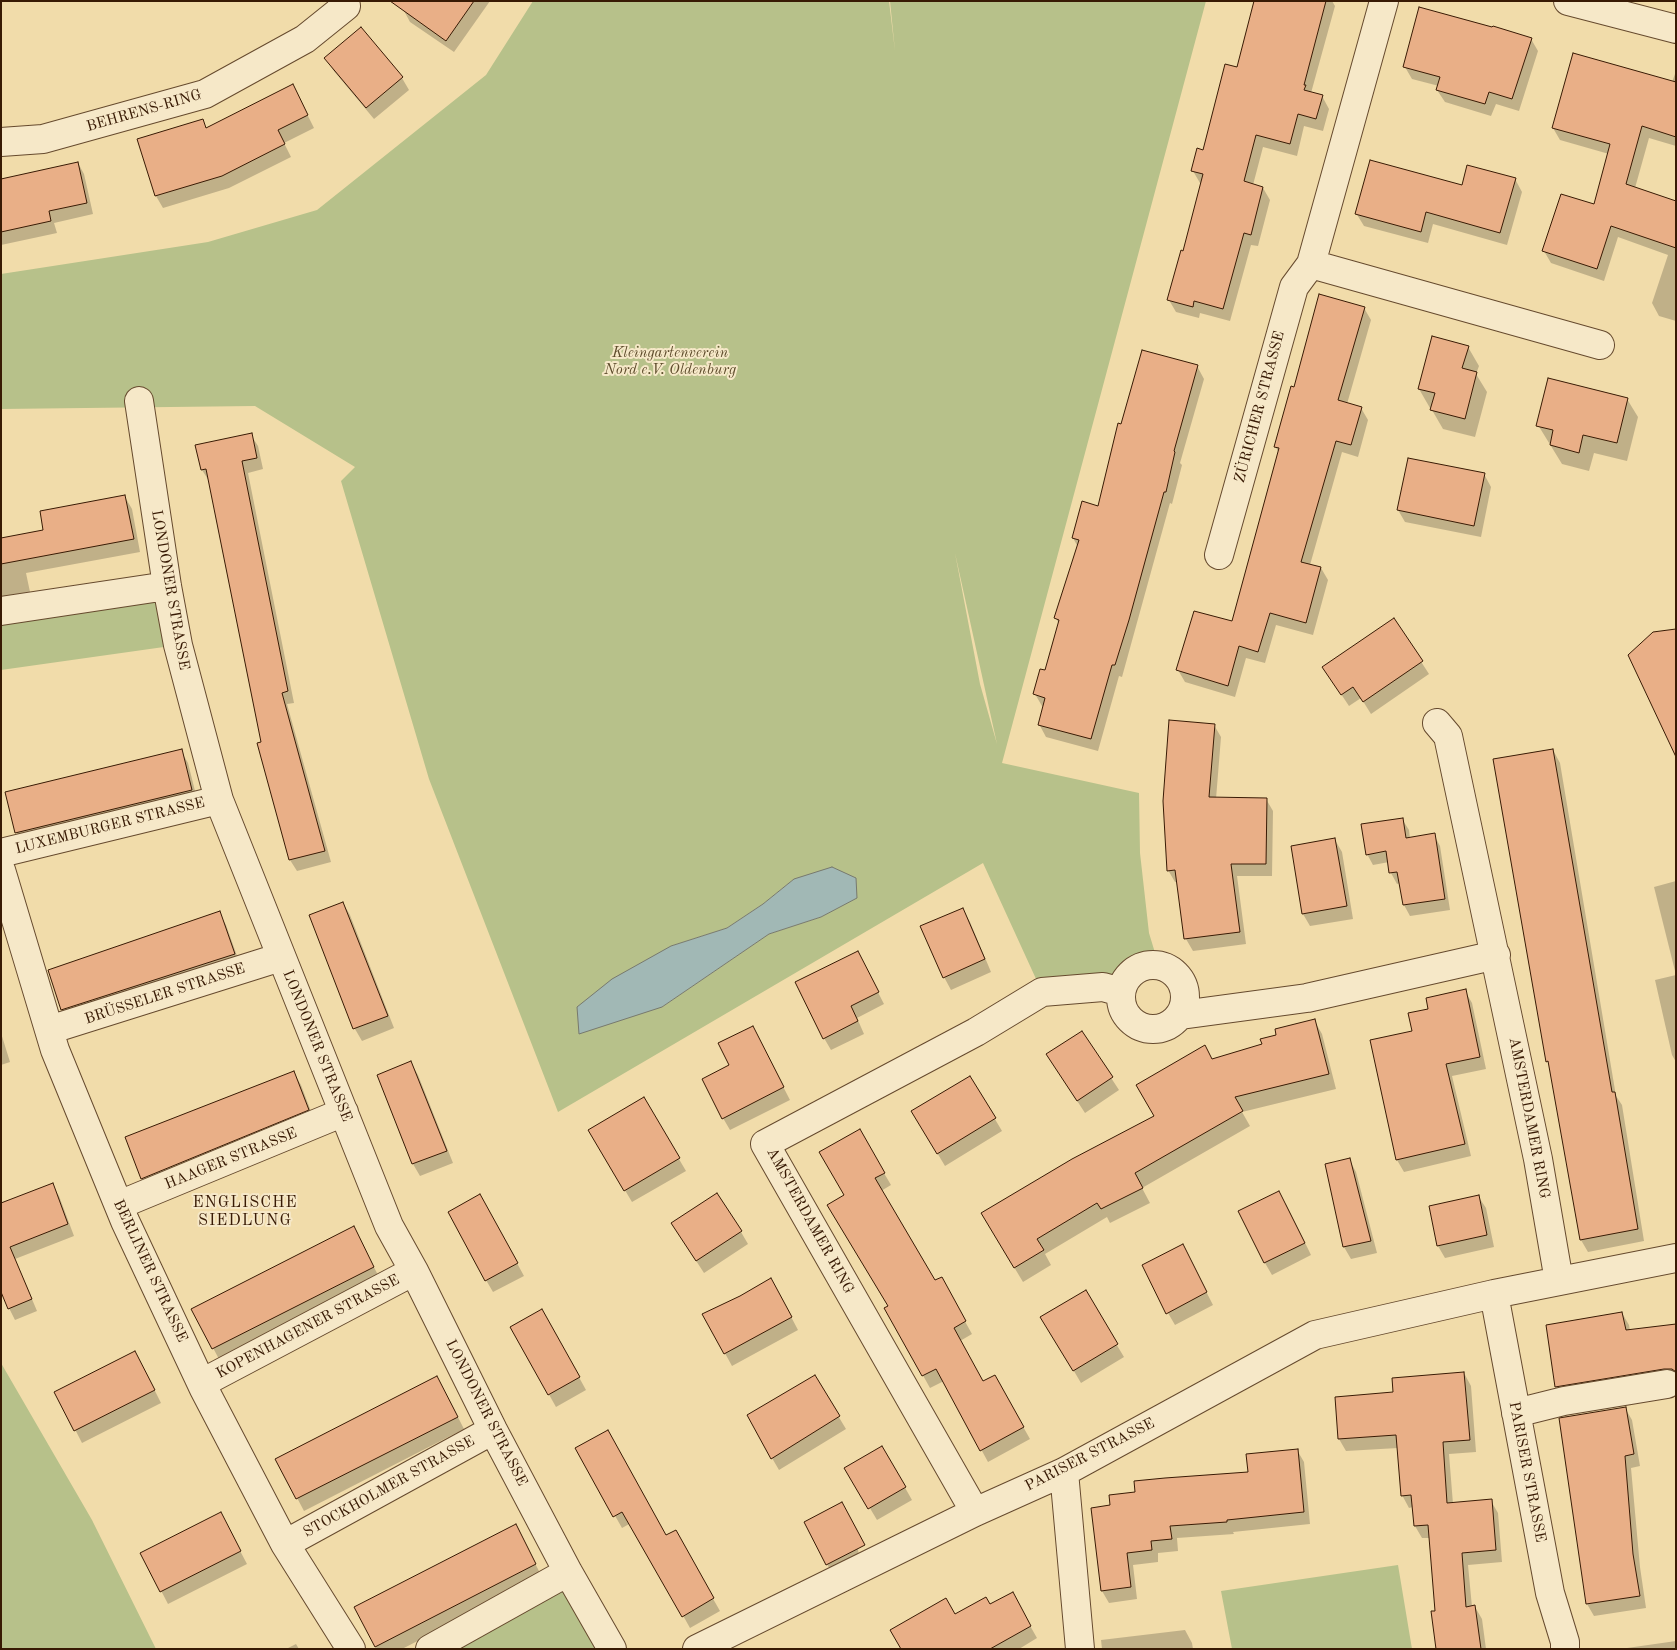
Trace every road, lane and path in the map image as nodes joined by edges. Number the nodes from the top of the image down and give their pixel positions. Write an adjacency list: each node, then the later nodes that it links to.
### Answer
1 (1384, 1): 6 (street, ZÜRICHER STRASSE)
2 (1568, 1): 4 (street)
3 (346, 3): 5 (street, BEHRENS-RING)
4 (1676, 29)
5 (1, 142)
6 (1311, 264): 7 (street); 9 (street, ZÜRICHER STRASSE)
7 (1600, 345)
8 (139, 401): 10 (street, LONDONER STRASSE)
9 (1219, 555)
10 (167, 586): 11 (street); 13 (street, LONDONER STRASSE)
11 (1, 611)
12 (1437, 723): 16 (street, AMSTERDAMER RING)
13 (219, 800): 14 (street, LUXEMBURGER STRASSE); 17 (street, LONDONER STRASSE)
14 (1, 853)
15 (1, 870): 20 (street, BERLINER STRASSE)
16 (1496, 955): 19 (street); 25 (street, AMSTERDAMER RING)
17 (281, 957): 20 (street, BRÜSSELER STRASSE); 21 (street, LONDONER STRASSE)
18 (1121, 992): 19 (street); 19 (street); 32 (street, AMSTERDAMER RING)
19 (1181, 1015)
20 (49, 1030): 22 (street, BERLINER STRASSE)
21 (344, 1112): 22 (street, HAAGER STRASSE); 24 (street, LONDONER STRASSE)
22 (119, 1205): 27 (street, BERLINER STRASSE)
23 (1676, 1258): 25 (street, PARISER STRASSE)
24 (414, 1270): 27 (street, KOPENHAGENER STRASSE); 30 (street, LONDONER STRASSE)
25 (1560, 1281): 26 (street, PARISER STRASSE)
26 (1494, 1294): 29 (street, PARISER STRASSE); 31 (street, PARISER STRASSE)
27 (202, 1383): 33 (street, BERLINER STRASSE)
28 (1667, 1384): 29 (street)
29 (1516, 1413): 40 (street, PARISER STRASSE)
30 (493, 1430): 33 (street, STOCKHOLMER STRASSE); 34 (street, LONDONER STRASSE)
31 (1064, 1472): 32 (street, PARISER STRASSE); 39 (street)
32 (975, 1512): 38 (street, PARISER STRASSE)
33 (285, 1544): 35 (street, BERLINER STRASSE)
34 (568, 1572): 36 (street); 37 (street, LONDONER STRASSE)
35 (351, 1649)
36 (430, 1649)
37 (612, 1649)
38 (697, 1649)
39 (1080, 1649)
40 (1565, 1649)

